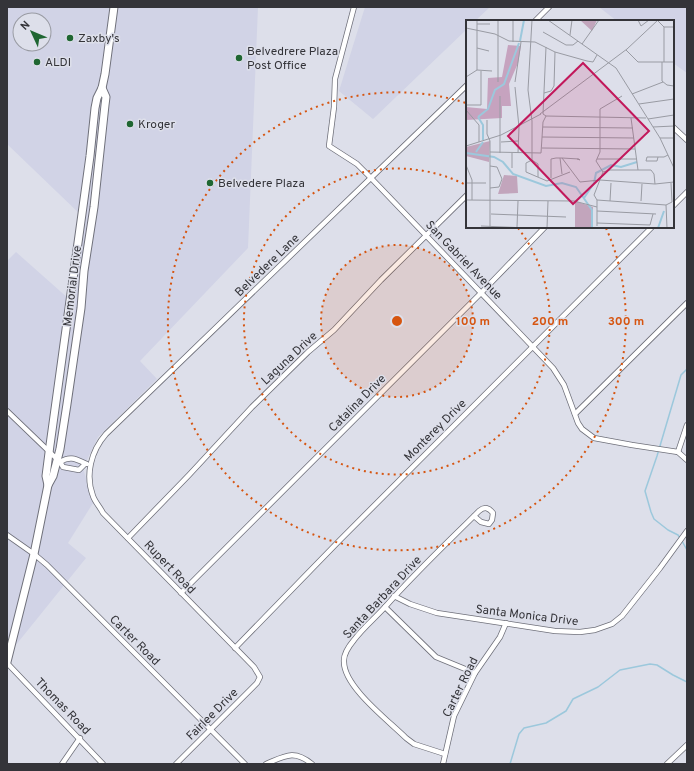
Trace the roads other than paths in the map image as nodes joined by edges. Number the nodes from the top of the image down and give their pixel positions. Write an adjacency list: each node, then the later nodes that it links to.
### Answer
1 (114, 7): 6 (main road, Memorial Drive)
2 (354, 7): 9 (street, San Gabriel Avenue)
3 (549, 7): 4 (street)
4 (536, 20)
5 (466, 86): 9 (street, Belvedere Lane)
6 (102, 88): 23 (main road, Memorial Drive); 25 (main road, Memorial Drive)
7 (674, 128): 8 (street)
8 (687, 140)
9 (371, 178): 15 (street, San Gabriel Avenue); 27 (street, Belvedere Lane)
10 (687, 192): 12 (street)
11 (466, 196): 15 (street, Laguna Drive)
12 (674, 205)
13 (544, 228): 16 (street, Catalina Drive)
14 (651, 228): 18 (street, Monterey Drive)
15 (426, 235): 16 (street, San Gabriel Avenue); 32 (street, Laguna Drive)
16 (481, 293): 18 (street, San Gabriel Avenue); 34 (street, Catalina Drive)
17 (687, 303): 20 (street)
18 (532, 347): 20 (street, San Gabriel Avenue); 38 (street, Monterey Drive)
19 (7, 411): 23 (street)
20 (575, 414): 22 (street, San Gabriel Avenue)
21 (687, 424): 22 (street)
22 (678, 452): 24 (street)
23 (49, 453): 25 (street); 28 (main road, Memorial Drive)
24 (687, 460)
25 (58, 461): 26 (street); 26 (street); 28 (main road, Memorial Drive)
26 (85, 464): 27 (street)
27 (90, 465): 32 (street, Rupert Road)
28 (48, 485): 33 (main road, Memorial Drive)
29 (474, 516): 35 (street, Santa Barbara Drive)
30 (687, 530): 37 (street, Santa Monica Drive)
31 (7, 535): 33 (street, Carter Road)
32 (128, 538): 34 (street, Rupert Road)
33 (34, 554): 39 (main road, Memorial Drive); 42 (street, Carter Road)
34 (181, 593): 38 (street, Rupert Road)
35 (394, 596): 36 (street, Santa Barbara Drive); 37 (street, Santa Monica Drive)
36 (385, 608): 40 (street); 45 (street, Santa Barbara Drive)
37 (506, 623): 40 (street, Carter Road)
38 (235, 648): 41 (street, Rupert Road)
39 (7, 663): 43 (street, Thomas Road)
40 (475, 673): 45 (street, Carter Road)
41 (260, 677): 42 (street, Fairlee Drive)
42 (210, 730): 48 (street, Fairlee Drive); 49 (street, Carter Road)
43 (80, 738): 46 (street); 47 (street, Thomas Road)
44 (687, 745): 53 (street)
45 (445, 754): 52 (street, Carter Road)
46 (62, 764)
47 (103, 764)
48 (176, 764)
49 (246, 764)
50 (266, 764): 51 (street)
51 (312, 764)
52 (443, 764)
53 (667, 764)

